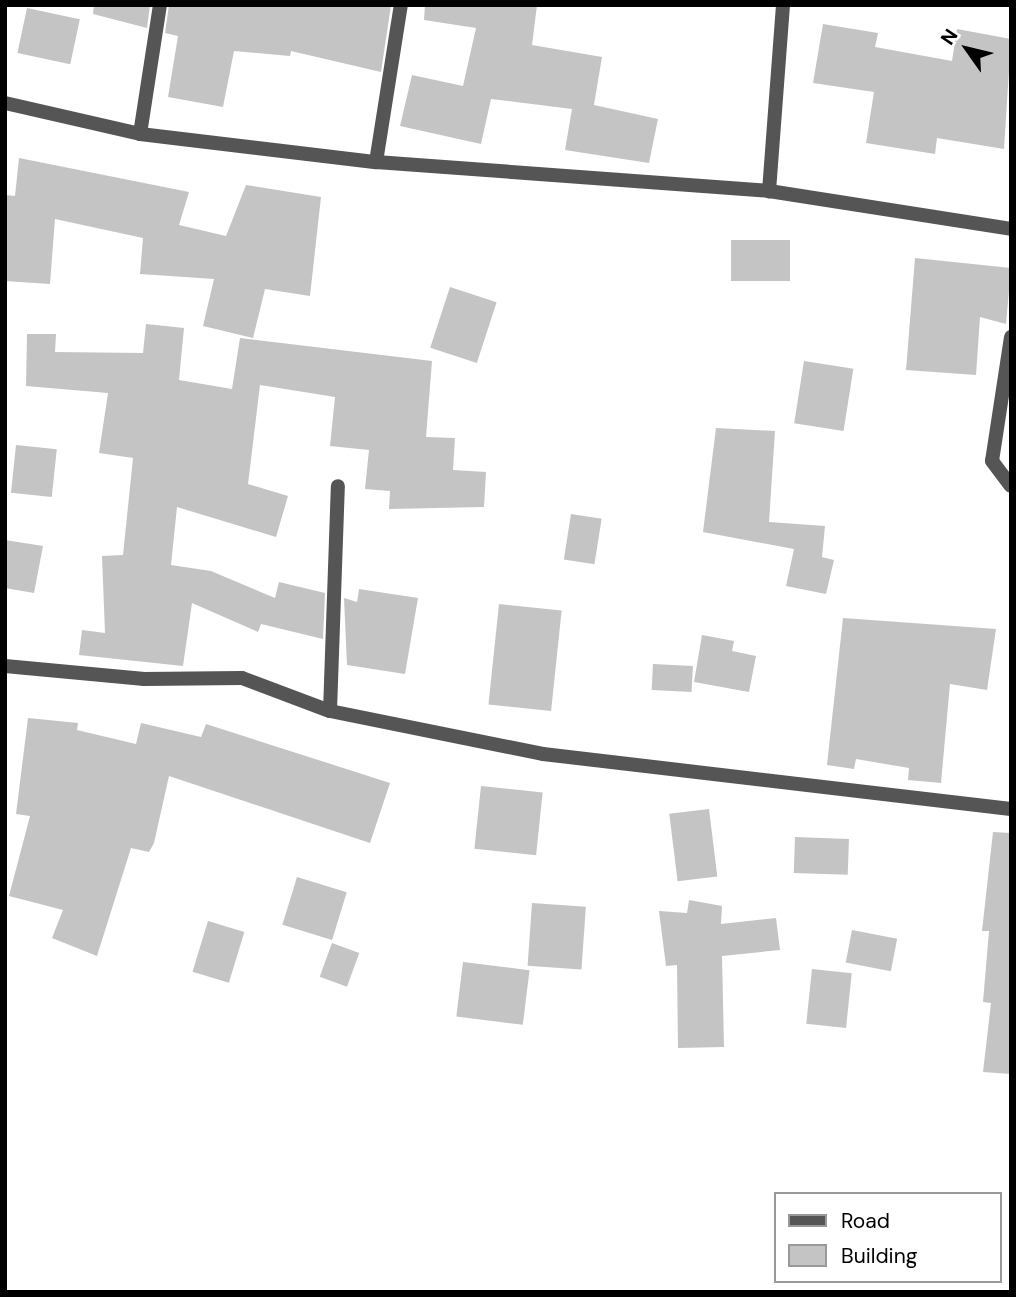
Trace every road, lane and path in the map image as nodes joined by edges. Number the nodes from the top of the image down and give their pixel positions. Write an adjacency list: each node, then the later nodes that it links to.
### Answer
1 (160, 5): 5 (street)
2 (401, 5): 6 (street)
3 (783, 5): 7 (street)
4 (5, 103): 5 (street)
5 (140, 134): 6 (street)
6 (376, 162): 7 (street)
7 (769, 191): 8 (street)
8 (1011, 229)
9 (1011, 337): 11 (street)
10 (338, 486): 13 (street)
11 (1011, 486)
12 (5, 666): 13 (street)
13 (330, 710): 14 (street)
14 (1011, 809)

